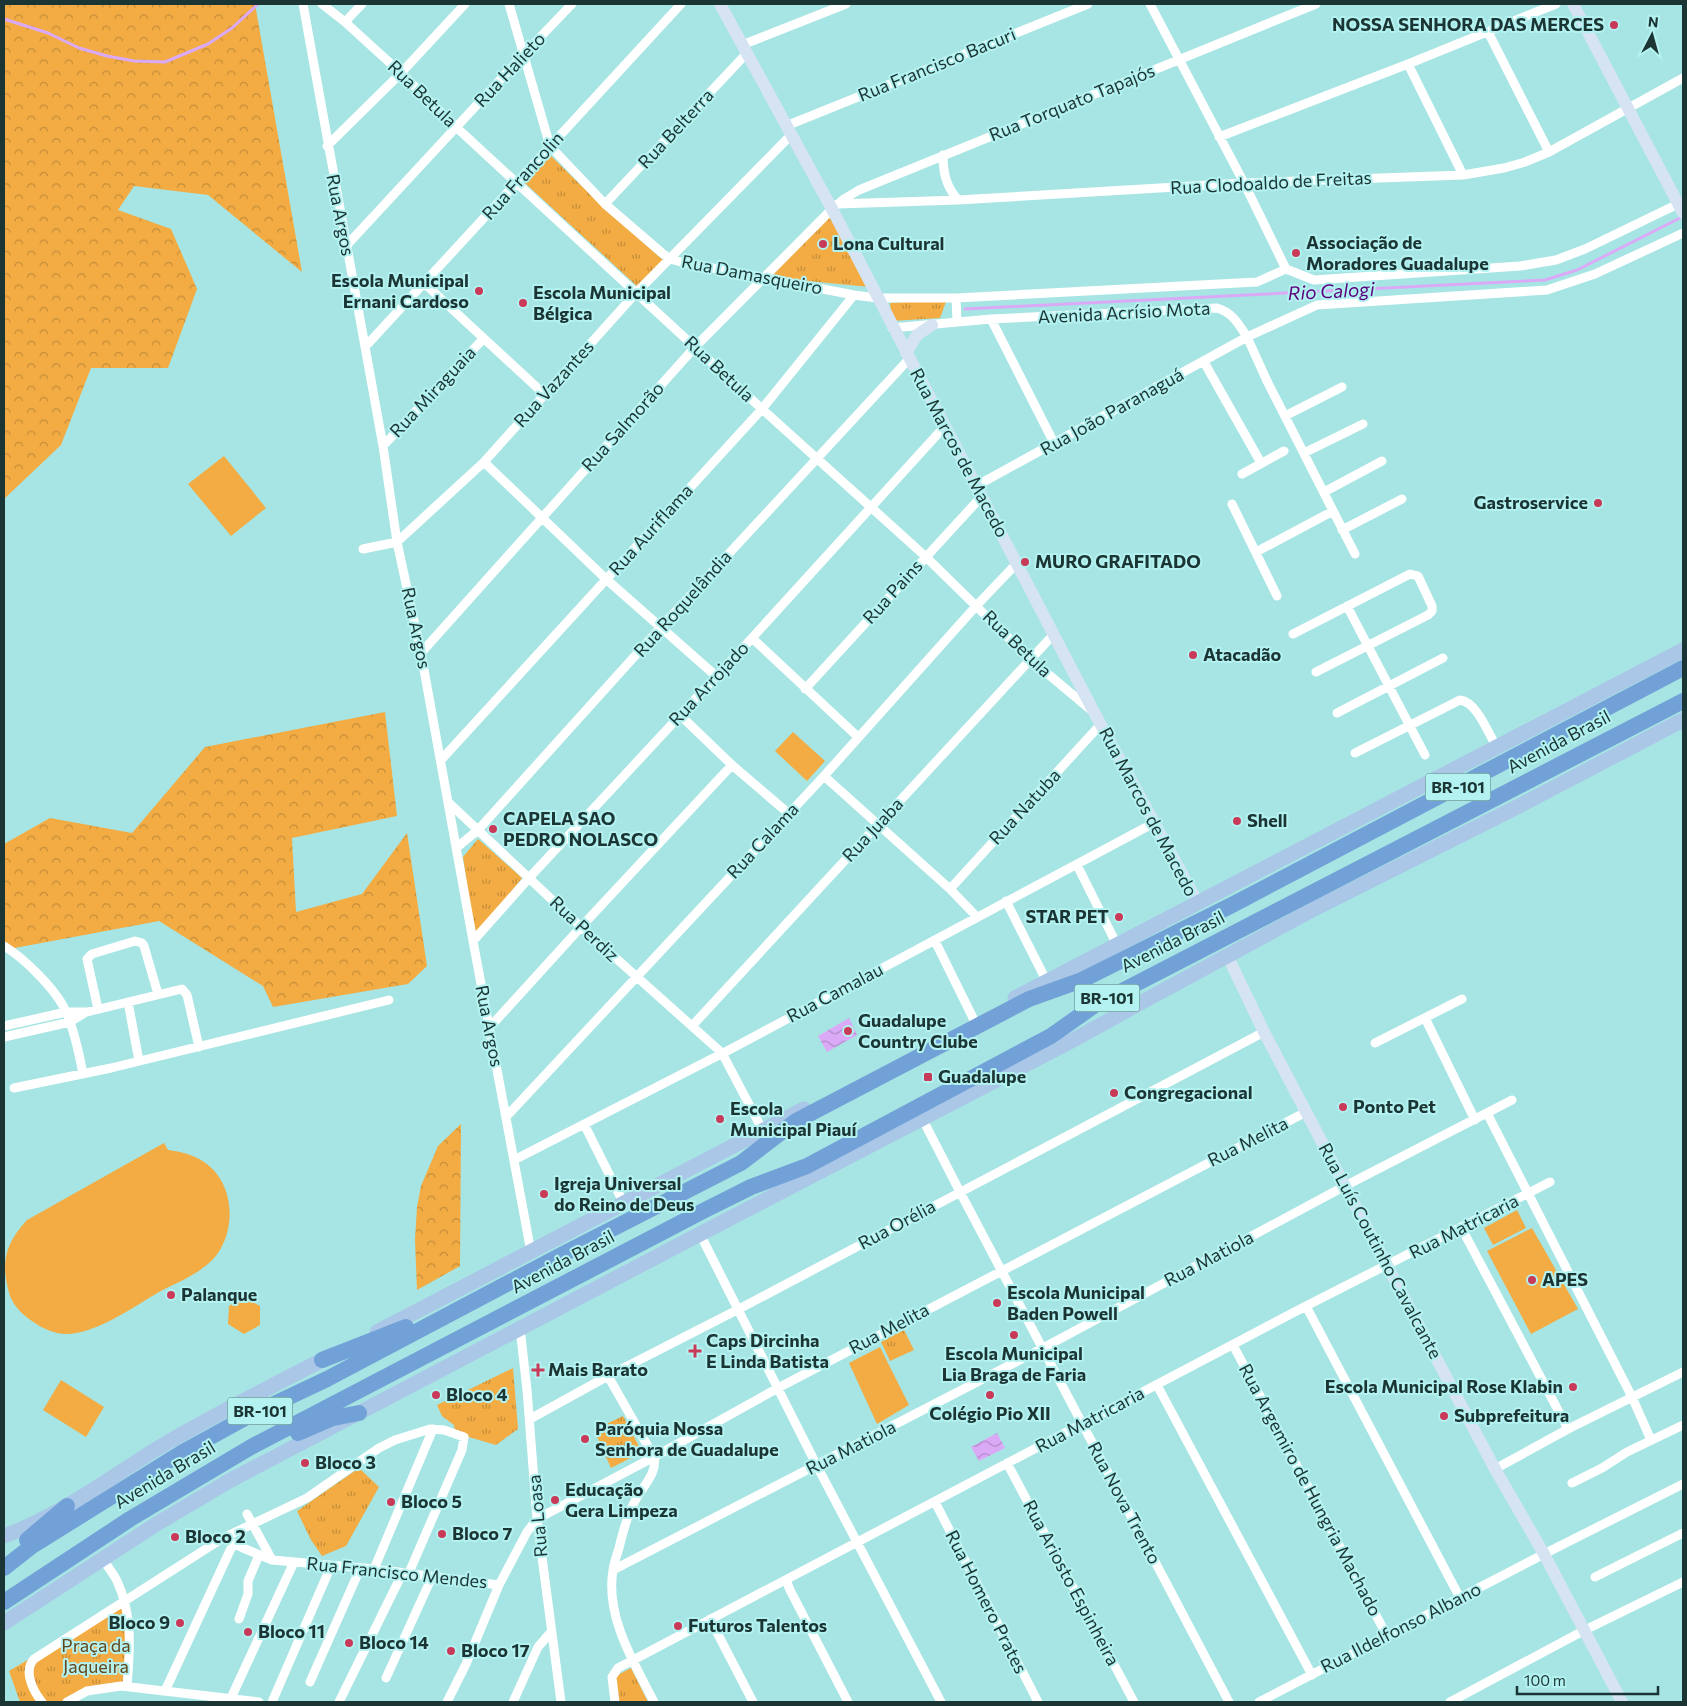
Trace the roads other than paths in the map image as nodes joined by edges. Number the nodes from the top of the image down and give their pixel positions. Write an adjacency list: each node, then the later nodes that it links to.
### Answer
1 (303, 4): 27 (street, Rua Argos)
2 (322, 4): 15 (street, Rua Betula)
3 (362, 4): 15 (street)
4 (464, 4): 21 (street)
5 (509, 4): 18 (street, Rua Damasqueiro)
6 (572, 4): 18 (street, Rua Halieto)
7 (681, 4): 28 (street, Rua Francolin)
8 (720, 4): 17 (main road, Rua Marcos de Macedo)
9 (846, 4): 17 (street)
10 (1088, 4): 25 (street, Rua Francisco Bacuri)
11 (1150, 4): 19 (street)
12 (1316, 4): 19 (street, Rua Torquato Tapajós)
13 (1556, 4): 16 (street)
14 (1573, 4): 23 (main road)
15 (345, 22): 21 (street, Rua Betula)
16 (1488, 32): 20 (street); 29 (street)
17 (744, 49): 25 (main road, Rua Marcos de Macedo); 35 (street, Rua Belterra)
18 (523, 55): 24 (street, Rua Halieto); 28 (street, Rua Damasqueiro)
19 (1179, 60): 26 (street); 30 (street, Rua Torquato Tapajós)
20 (1408, 64): 26 (street); 31 (street)
21 (401, 73): 24 (street, Rua Betula); 27 (street)
22 (1683, 78): 23 (street, Rua Clodoaldo de Freitas)
23 (1628, 108): 29 (street, Rua Clodoaldo de Freitas); 37 (main road)
24 (456, 127): 32 (street, Rua Betula); 39 (street, Rua Halieto)
25 (788, 130): 36 (main road, Rua Marcos de Macedo); 40 (street, Rua Vazantes)
26 (1219, 137): 33 (street)
27 (327, 146): 39 (street, Rua Argos)
28 (550, 146): 32 (street, Rua Francolin); 35 (street, Rua Damasqueiro)
29 (1549, 152): 31 (street, Rua Clodoaldo de Freitas)
30 (943, 155): 34 (street); 36 (street, Rua Torquato Tapajós)
31 (1463, 175): 33 (street, Rua Clodoaldo de Freitas)
32 (517, 183): 43 (street, Rua Francolin); 44 (street, Rua Betula)
33 (1244, 183): 34 (street, Rua Clodoaldo de Freitas); 41 (street)
34 (958, 200): 36 (street, Rua Clodoaldo de Freitas)
35 (605, 204): 40 (street, Rua Damasqueiro)
36 (834, 206): 42 (street, Rua Salmorão); 46 (main road, Rua Marcos de Macedo)
37 (1681, 208): 41 (street)
38 (1683, 233): 52 (street)
39 (346, 246): 55 (street, Rua Argos)
40 (670, 259): 42 (street, Rua Damasqueiro); 44 (street, Rua Vazantes)
41 (1286, 269): 47 (street, Avenida Acrísio Mota)
42 (765, 277): 45 (street, Rua Damasqueiro); 54 (street, Rua Salmorão)
43 (424, 283): 53 (street); 55 (street, Rua Francolin)
44 (636, 293): 54 (street, Rua Betula); 59 (street, Rua Vazantes)
45 (854, 295): 46 (street, Rua Damasqueiro); 60 (street, Rua Auriflama)
46 (877, 298): 47 (street, Avenida Acrísio Mota); 51 (main road, Rua Marcos de Macedo)
47 (956, 298): 49 (street)
48 (991, 319): 49 (street, Avenida Acrísio Mota); 52 (street, Avenida Acrísio Mota); 64 (street)
49 (957, 322): 50 (street, Avenida Acrísio Mota)
50 (932, 325): 51 (street, Avenida Acrísio Mota); 56 (main road)
51 (892, 328): 56 (main road, Rua Marcos de Macedo)
52 (1247, 337): 57 (street, Rua João Paranaguá); 61 (street, Avenida Acrísio Mota)
53 (483, 338): 59 (street); 65 (street, Rua Miraguaia)
54 (695, 347): 60 (street, Rua Betula); 79 (street, Rua Salmorão)
55 (365, 348): 65 (street, Rua Argos)
56 (907, 356): 63 (main road, Rua Marcos de Macedo); 68 (street, Rua Roquelândia)
57 (1204, 362): 64 (street, Rua João Paranaguá); 71 (street)
58 (1342, 386): 61 (street)
59 (544, 394): 69 (street, Rua Vazantes)
60 (762, 409): 68 (street, Rua Betula); 87 (street, Rua Auriflama)
61 (1285, 416): 67 (street, Avenida Acrísio Mota)
62 (1363, 424): 67 (street)
63 (946, 426): 73 (main road, Rua Marcos de Macedo); 77 (street, Rua Arrojado)
64 (1054, 444): 73 (street, Rua João Paranaguá)
65 (383, 446): 81 (street, Rua Argos)
66 (1284, 451): 71 (street)
67 (1304, 453): 74 (street, Avenida Acrísio Mota)
68 (816, 459): 77 (street, Rua Betula); 91 (street, Rua Roquelândia)
69 (484, 462): 79 (street); 81 (street, Rua Vazantes)
70 (1382, 462): 74 (street)
71 (1261, 463): 72 (street)
72 (1242, 474)
73 (979, 491): 85 (street, Rua Pains); 86 (main road, Rua Marcos de Macedo)
74 (1324, 492): 78 (street, Avenida Acrísio Mota)
75 (1402, 499): 80 (street)
76 (1232, 504): 83 (street)
77 (870, 509): 85 (street, Rua Betula); 94 (street, Rua Arrojado)
78 (1333, 511): 80 (street, Avenida Acrísio Mota); 83 (street)
79 (542, 517): 87 (street); 97 (street, Rua Salmorão)
80 (1342, 530): 84 (street, Avenida Acrísio Mota)
81 (397, 542): 82 (street); 97 (street, Rua Argos)
82 (363, 549)
83 (1256, 552): 88 (street)
84 (1355, 554)
85 (925, 556): 89 (street, Rua Betula); 104 (street, Rua Pains)
86 (1017, 563): 89 (street, Rua Calama); 92 (main road, Rua Marcos de Macedo)
87 (606, 579): 91 (street); 115 (street, Rua Auriflama)
88 (1277, 596)
89 (977, 605): 98 (street, Rua Betula); 111 (street, Rua Calama)
90 (1346, 606): 93 (street); 95 (street); 95 (street)
91 (661, 627): 102 (street); 122 (street, Rua Roquelândia)
92 (1054, 634): 98 (street, Rua Juaba); 108 (main road, Rua Marcos de Macedo)
93 (1293, 634)
94 (752, 638): 102 (street, Rua Arrojado); 104 (street)
95 (1367, 646): 101 (street); 103 (street)
96 (1683, 650): 112 (main road, Avenida Brasil)
97 (421, 652): 115 (street, Rua Argos)
98 (1030, 658): 108 (street, Rua Betula); 121 (street, Rua Juaba)
99 (1443, 658): 103 (street)
100 (1683, 668): 180 (highway, Avenida Brasil / BR-101)
101 (1316, 672)
102 (716, 676): 107 (street, Rua Arrojado)
103 (1388, 686): 106 (street); 110 (street)
104 (805, 689): 111 (street)
105 (1683, 701): 205 (highway, Avenida Brasil / BR-101)
106 (1336, 713)
107 (680, 715): 116 (street); 125 (street, Rua Arrojado)
108 (1098, 719): 120 (main road, Rua Marcos de Macedo); 126 (street, Rua Natuba)
109 (1683, 720): 135 (main road)
110 (1408, 725): 112 (street); 113 (street); 114 (street)
111 (858, 737): 117 (street, Rua Calama)
112 (1496, 746): 128 (main road, Avenida Brasil)
113 (1355, 753)
114 (1425, 756)
115 (441, 760): 118 (street, Rua Argos)
116 (732, 765): 119 (street); 130 (street)
117 (824, 776): 119 (street, Rua Calama); 121 (street)
118 (448, 802): 122 (street, Rua Perdiz); 123 (street, Rua Argos)
119 (788, 813): 136 (street, Rua Calama)
120 (1154, 823): 124 (street, Rua Camalau); 128 (main road, Rua Marcos de Macedo)
121 (878, 825): 126 (street); 150 (street, Rua Juaba)
122 (478, 830): 123 (street, Rua Roquelândia); 125 (street, Rua Perdiz)
123 (456, 848): 132 (street, Rua Argos)
124 (1077, 865): 127 (street, Rua Camalau); 133 (street)
125 (529, 878): 130 (street, Rua Perdiz); 132 (street, Rua Arrojado)
126 (950, 889): 129 (street)
127 (1006, 901): 129 (street, Rua Camalau); 137 (street)
128 (1198, 903): 133 (main road, Avenida Brasil)
129 (976, 917): 131 (street, Rua Camalau)
130 (581, 927): 136 (street, Rua Perdiz); 151 (street)
131 (935, 940): 146 (street); 157 (street, Rua Camalau)
132 (472, 941): 151 (street, Rua Argos)
133 (1117, 945): 137 (main road, Avenida Brasil)
134 (4, 946): 143 (street)
135 (1228, 957): 152 (main road, Rua Luís Coutinho Cavalcante); 165 (main road)
136 (636, 976): 150 (street, Rua Perdiz); 164 (street, Rua Calama)
137 (1047, 982): 146 (main road, Avenida Brasil)
138 (158, 994): 141 (street); 142 (street); 156 (street)
139 (1462, 999): 145 (street)
140 (389, 1000): 156 (street)
141 (128, 1002): 142 (street); 158 (street)
142 (98, 1009): 144 (street)
143 (66, 1012): 144 (street); 147 (street); 148 (street)
144 (87, 1012): 147 (street)
145 (1425, 1018): 155 (street); 166 (street)
146 (974, 1020): 168 (main road, Avenida Brasil)
147 (70, 1022): 153 (street); 159 (street)
148 (14, 1024): 149 (street); 153 (street)
149 (4, 1026)
150 (692, 1026): 157 (street, Rua Perdiz)
151 (490, 1027): 164 (street, Rua Argos)
152 (1264, 1032): 162 (main road, Rua Luís Coutinho Cavalcante); 172 (street, Rua Orélia)
153 (16, 1034): 154 (street)
154 (4, 1037)
155 (1375, 1043)
156 (200, 1047): 158 (street)
157 (722, 1053): 167 (street, Rua Camalau); 168 (street, Rua Perdiz)
158 (139, 1061): 159 (street)
159 (83, 1074): 160 (street)
160 (14, 1088)
161 (1512, 1100): 163 (street, Rua Matiola)
162 (1306, 1112): 171 (main road, Rua Luís Coutinho Cavalcante); 179 (street, Rua Melita)
163 (1487, 1113): 166 (street, Rua Matiola); 173 (street)
164 (506, 1117): 169 (street, Rua Argos)
165 (922, 1118): 172 (street, Rua Nova Trento); 176 (main road)
166 (1475, 1120): 171 (street, Rua Matiola)
167 (584, 1124): 169 (street, Rua Camalau); 174 (street)
168 (763, 1130): 174 (main road, Avenida Brasil)
169 (514, 1160): 177 (street, Rua Argos)
170 (1550, 1182): 173 (street, Rua Matricaria)
171 (1345, 1186): 178 (main road, Rua Luís Coutinho Cavalcante); 185 (street, Rua Matiola)
172 (960, 1192): 179 (street, Rua Nova Trento); 182 (street, Rua Orélia)
173 (1528, 1194): 175 (street, Rua Matricaria); 191 (street)
174 (624, 1204): 177 (main road, Avenida Brasil)
175 (1461, 1227): 178 (street, Rua Matricaria); 197 (street)
176 (700, 1234): 182 (street); 183 (main road)
177 (531, 1252): 186 (main road, Avenida Brasil)
178 (1388, 1266): 181 (street, Rua Matricaria); 202 (main road, Rua Luís Coutinho Cavalcante)
179 (1001, 1270): 185 (street, Rua Nova Trento); 190 (street, Rua Melita)
180 (487, 1295): 186 (highway); 223 (highway, Avenida Brasil / BR-101)
181 (1306, 1306): 184 (street, Rua Matricaria); 234 (street)
182 (737, 1310): 188 (street, Rua Orélia); 190 (street)
183 (520, 1328): 192 (main road); 193 (street, Rua Loasa)
184 (1233, 1345): 189 (street, Rua Matricaria); 243 (street, Rua Argemiro de Hungria Machado)
185 (1043, 1348): 194 (street, Rua Nova Trento); 201 (street, Rua Matiola)
186 (322, 1360): 207 (main road, Avenida Brasil)
187 (1683, 1372): 191 (street)
188 (608, 1376): 193 (street, Rua Orélia); 199 (street)
189 (1157, 1385): 194 (street, Rua Matricaria); 245 (street)
190 (778, 1388): 199 (street, Rua Melita); 201 (street)
191 (1632, 1397): 197 (street); 198 (street)
192 (358, 1413): 205 (highway); 218 (main road)
193 (530, 1419): 209 (street, Rua Loasa)
194 (1082, 1424): 200 (street, Rua Matricaria); 266 (street, Rua Nova Trento)
195 (1683, 1425): 198 (street)
196 (433, 1429): 210 (street); 226 (street); 228 (street)
197 (1568, 1429): 202 (street)
198 (1651, 1440): 203 (street)
199 (654, 1457): 209 (street, Rua Melita); 227 (street)
200 (1007, 1463): 206 (street, Rua Matricaria); 265 (street, Rua Ariosto Espinheira)
201 (816, 1466): 214 (street); 227 (street, Rua Matiola)
202 (1495, 1469): 216 (main road, Rua Luís Coutinho Cavalcante)
203 (1572, 1484)
204 (1683, 1484): 216 (street, Rua Ildelfonso Albano)
205 (184, 1488): 225 (highway, Avenida Brasil / BR-101)
206 (935, 1502): 214 (street, Rua Matricaria); 264 (street, Rua Homero Prates)
207 (67, 1506): 212 (main road, Avenida Brasil); 219 (highway)
208 (247, 1514): 210 (street)
209 (537, 1519): 233 (street, Rua Francisco Mendes); 242 (street, Rua Loasa)
210 (252, 1523): 213 (street); 220 (street)
211 (1683, 1533): 230 (street)
212 (4, 1536)
213 (223, 1538): 215 (street, Rua Francisco Mendes); 236 (street)
214 (857, 1542): 231 (street, Rua Matricaria); 263 (street)
215 (233, 1544): 217 (street, Rua Francisco Mendes); 249 (street)
216 (1544, 1554): 234 (street, Rua Ildelfonso Albano); 241 (main road, Rua Luís Coutinho Cavalcante)
217 (259, 1555): 220 (street, Rua Francisco Mendes); 238 (street)
218 (102, 1558): 236 (street); 240 (main road)
219 (4, 1559)
220 (272, 1560): 221 (street, Rua Francisco Mendes)
221 (294, 1562): 222 (street, Rua Francisco Mendes); 250 (street)
222 (330, 1566): 224 (street, Rua Francisco Mendes); 254 (street)
223 (4, 1568)
224 (360, 1569): 226 (street, Rua Francisco Mendes); 247 (street)
225 (50, 1570): 235 (highway, Avenida Brasil / BR-101); 237 (highway)
226 (374, 1570): 228 (street, Rua Francisco Mendes)
227 (613, 1570): 244 (street)
228 (405, 1574): 229 (street, Rua Francisco Mendes); 255 (street)
229 (432, 1577): 233 (street, Rua Francisco Mendes); 246 (street)
230 (1595, 1577)
231 (786, 1580): 239 (street, Rua Matricaria); 262 (street)
232 (1683, 1582): 241 (street)
233 (499, 1585): 256 (street)
234 (1460, 1598): 243 (street, Rua Ildelfonso Albano)
235 (4, 1602)
236 (124, 1602): 248 (street); 251 (street)
237 (4, 1611)
238 (239, 1620)
239 (710, 1620): 244 (street, Rua Matricaria); 261 (street)
240 (4, 1623)
241 (1583, 1631): 268 (street); 269 (main road, Rua Luís Coutinho Cavalcante)
242 (551, 1632): 257 (street); 258 (street, Rua Loasa)
243 (1387, 1636): 245 (street, Rua Ildelfonso Albano)
244 (632, 1660): 259 (street, Rua Matricaria); 260 (street)
245 (1312, 1675): 267 (street, Rua Ildelfonso Albano)
246 (386, 1678)
247 (310, 1682)
248 (127, 1686): 249 (street); 252 (street)
249 (165, 1691): 250 (street)
250 (231, 1698): 253 (street)
251 (42, 1702)
252 (67, 1702)
253 (259, 1702)
254 (272, 1702)
255 (339, 1702)
256 (447, 1702)
257 (513, 1702)
258 (561, 1702)
259 (614, 1702)
260 (654, 1702)
261 (753, 1702)
262 (848, 1702)
263 (942, 1702)
264 (1038, 1702)
265 (1134, 1702)
266 (1229, 1702)
267 (1259, 1702)
268 (1450, 1702)
269 (1622, 1702)

